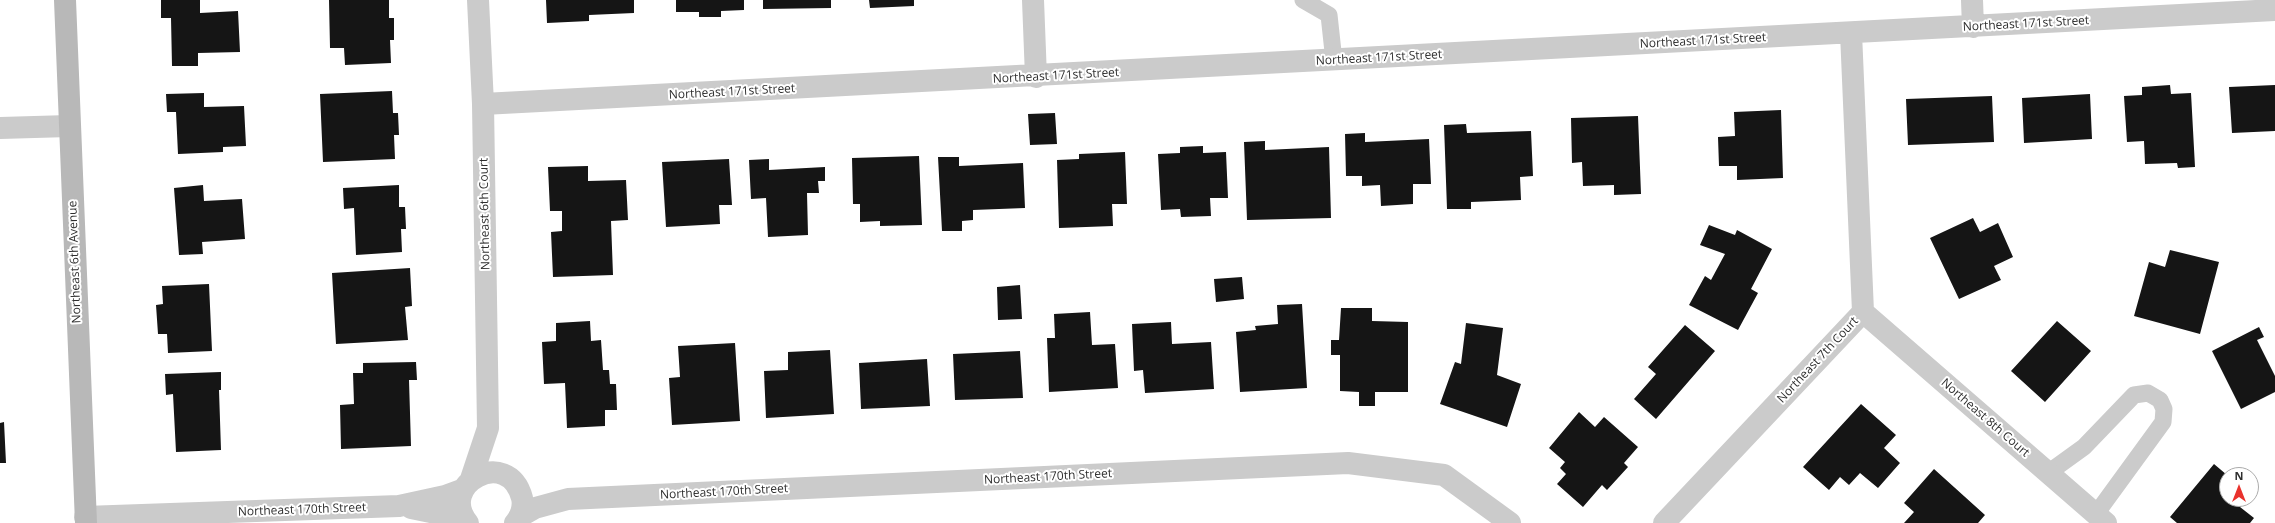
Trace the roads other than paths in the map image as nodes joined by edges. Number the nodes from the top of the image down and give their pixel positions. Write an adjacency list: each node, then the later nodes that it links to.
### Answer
1 (65, 0): 12 (main road, Northeast 6th Avenue)
2 (478, 0): 11 (street, Northeast 6th Court)
3 (1033, 0): 10 (street)
4 (1303, 0): 9 (lane)
5 (1972, 0): 7 (street)
6 (2275, 10): 7 (street, Northeast 171st Street)
7 (1973, 27): 8 (street, Northeast 171st Street)
8 (1851, 33): 9 (street, Northeast 171st Street); 14 (street, Northeast 7th Court)
9 (1334, 61): 10 (street, Northeast 171st Street)
10 (1036, 77): 11 (street, Northeast 171st Street)
11 (483, 104): 15 (street, Northeast 6th Court)
12 (69, 126): 13 (street); 22 (main road, Northeast 6th Avenue)
13 (0, 128)
14 (1863, 312): 16 (street, Northeast 8th Court); 26 (street, Northeast 7th Court)
15 (488, 428): 17 (street, Northeast 6th Court); 18 (street, Northeast 6th Court)
16 (2048, 472): 21 (street, Northeast 8th Court); 21 (lane)
17 (513, 482): 18 (street, Northeast 170th Street); 19 (street, Northeast 170th Street); 23 (street, Northeast 6th Court)
18 (468, 484): 20 (street, Northeast 170th Street); 24 (street, Northeast 6th Court)
19 (568, 499): 23 (street, Northeast 170th Street); 25 (street, Northeast 170th Street)
20 (400, 506): 22 (street, Northeast 170th Street); 24 (street, Northeast 170th Street)
21 (2101, 518)
22 (86, 520)
23 (517, 520)
24 (466, 521)
25 (1510, 523)
26 (1664, 523)

